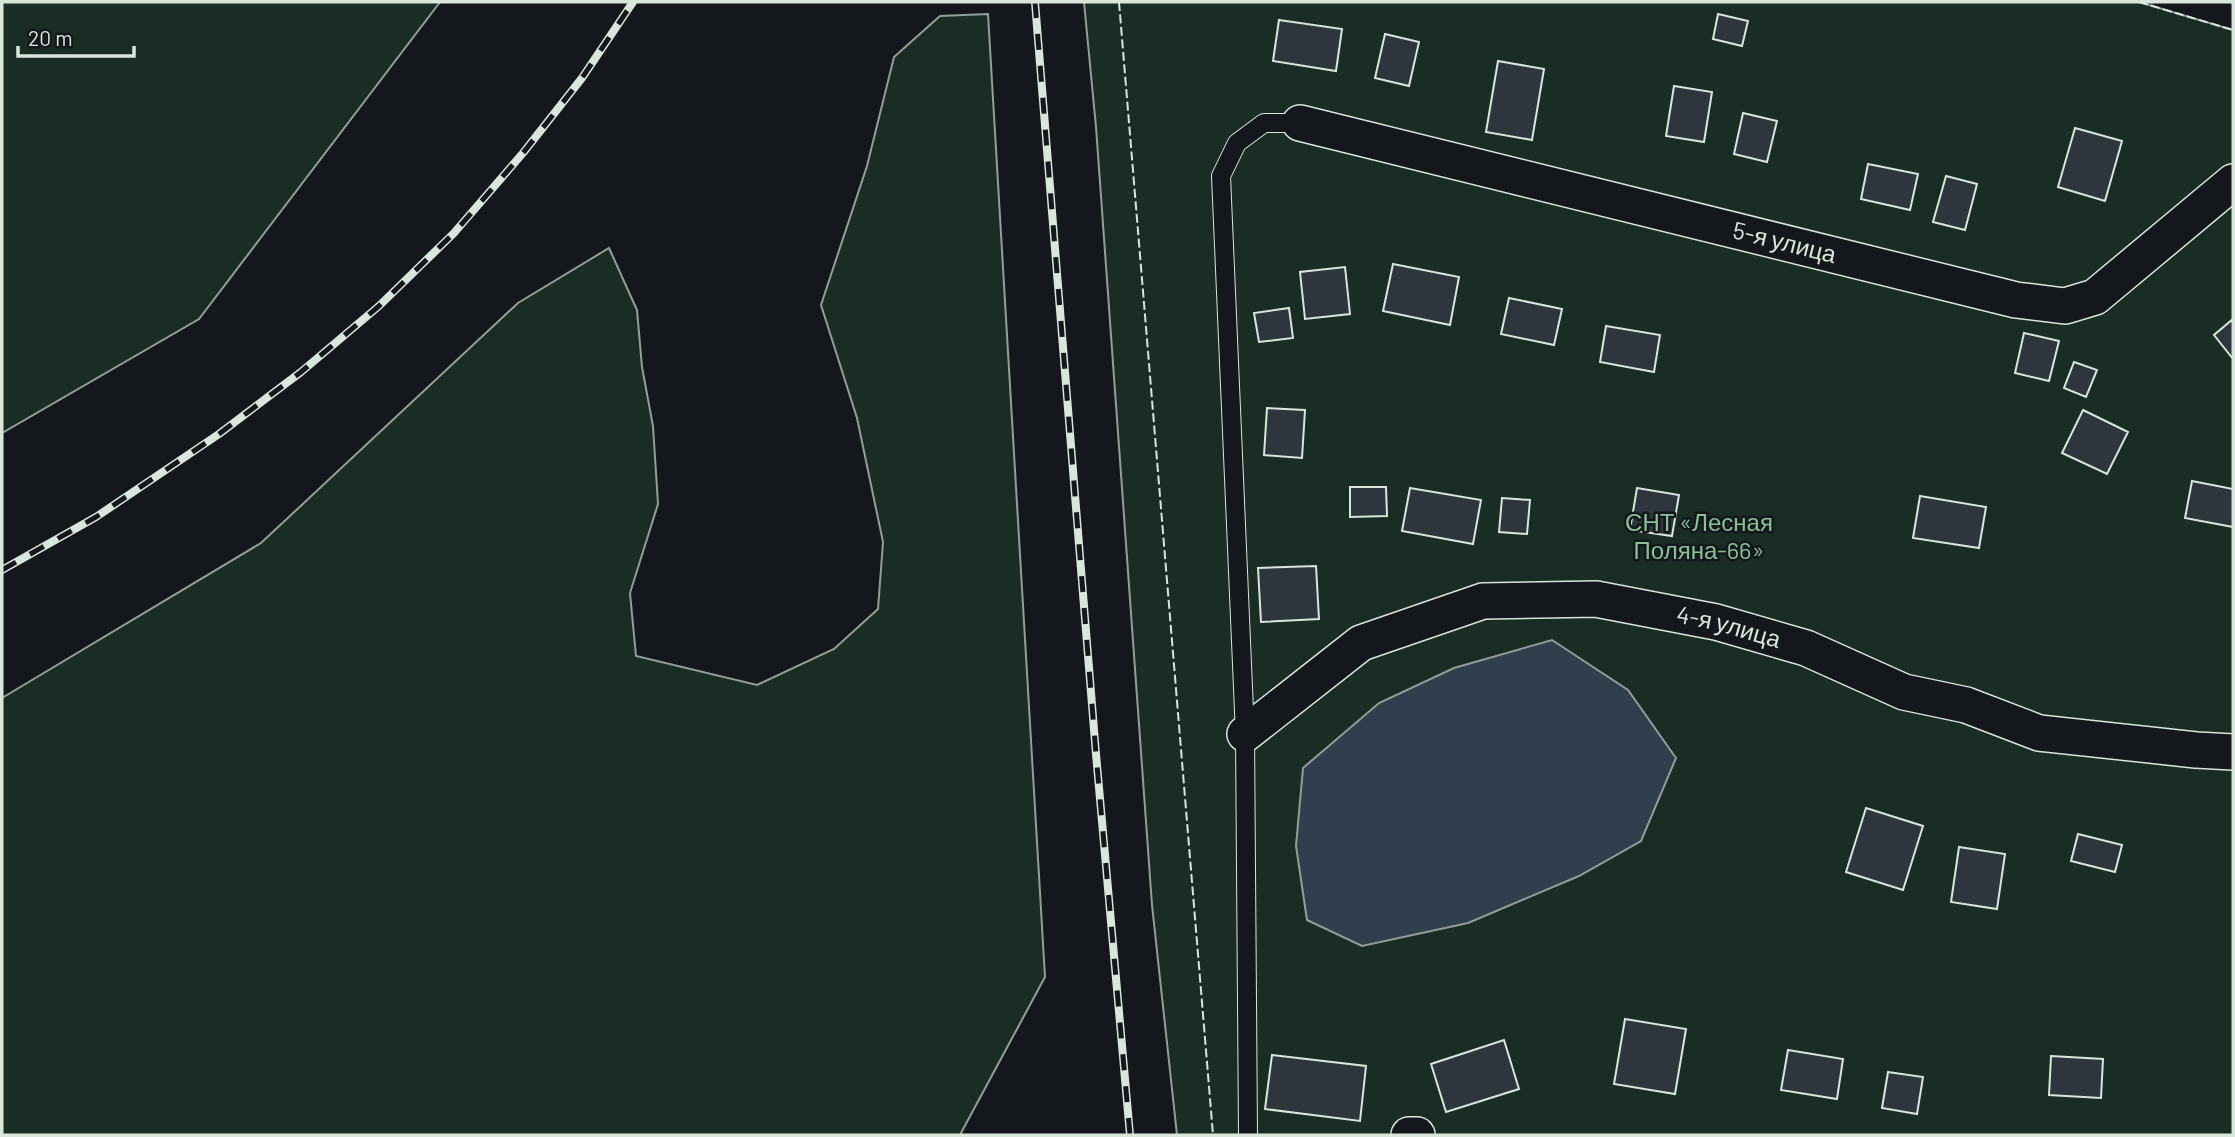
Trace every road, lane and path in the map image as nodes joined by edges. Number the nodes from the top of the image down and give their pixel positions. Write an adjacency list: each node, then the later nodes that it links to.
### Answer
1 (1300, 123): 2 (street, 5-я улица); 3 (lane)
2 (2233, 182)
3 (1245, 734): 4 (street, 4-я улица); 5 (lane)
4 (2233, 751)
5 (1248, 1135)
6 (1409, 1135): 7 (street)
7 (1417, 1135)

